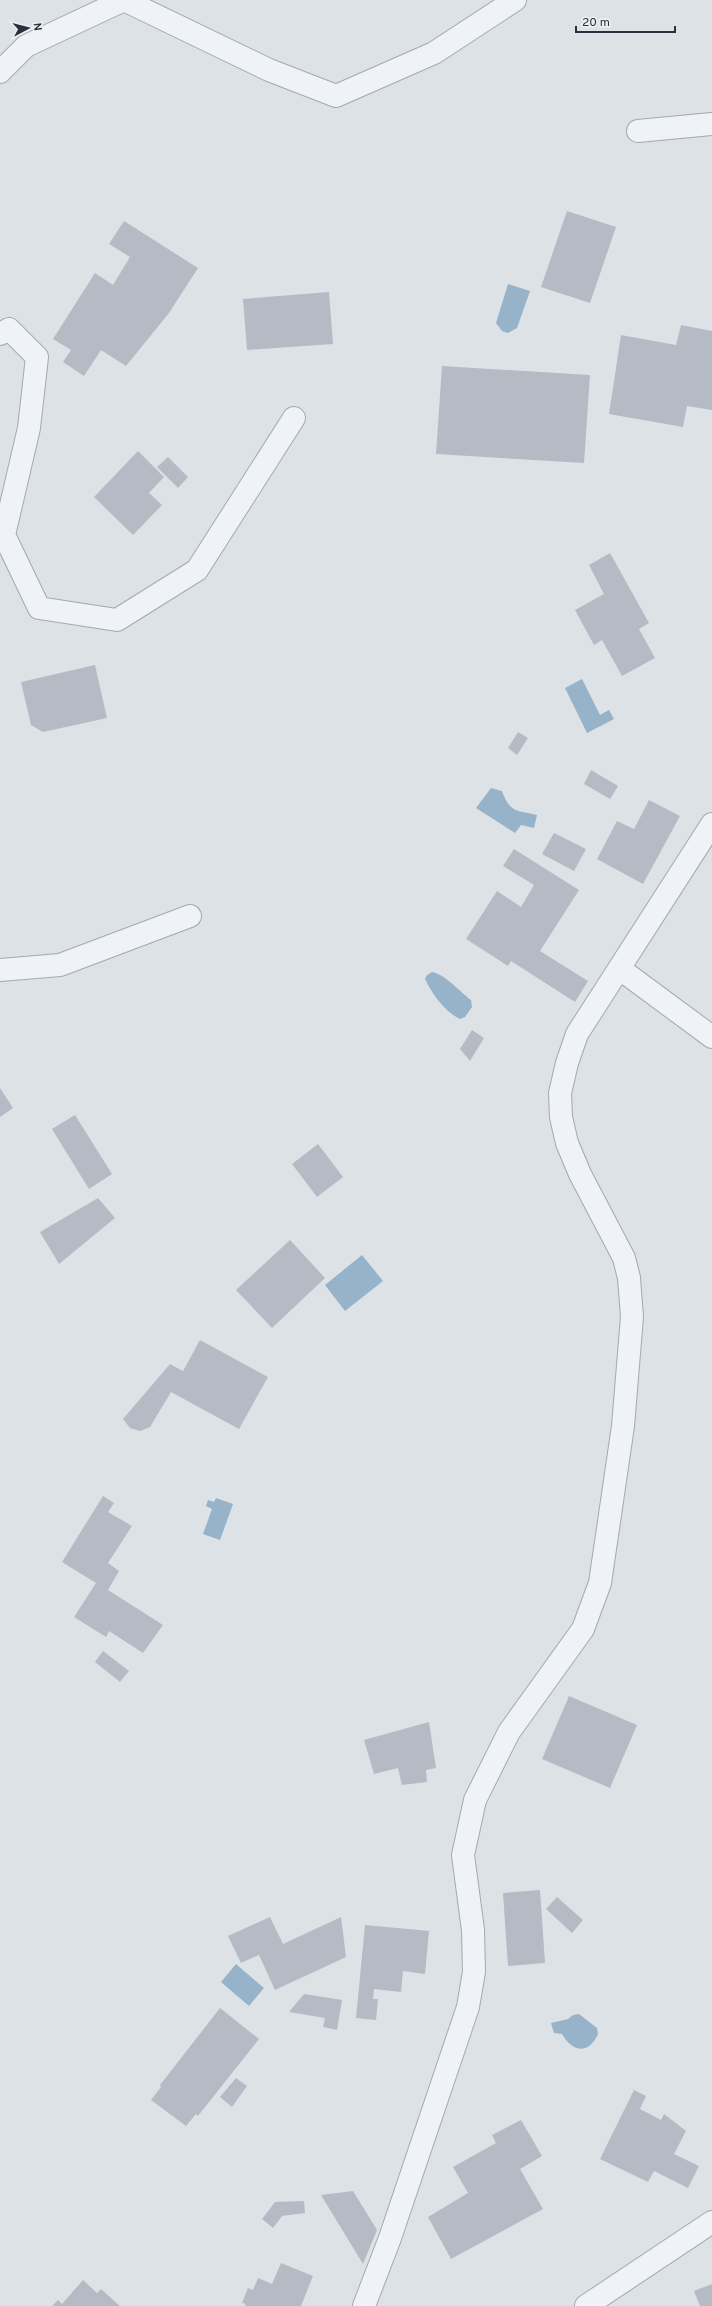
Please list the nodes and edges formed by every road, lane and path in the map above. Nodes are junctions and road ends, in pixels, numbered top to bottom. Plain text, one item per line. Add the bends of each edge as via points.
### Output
1 (515, 0) edge
2 (0, 72) edge
3 (712, 124) edge
4 (638, 131) dead end
5 (0, 334) edge
6 (294, 418) dead end
7 (712, 824) edge
8 (190, 916) dead end
9 (620, 969) junction
10 (0, 970) edge
11 (712, 1037) edge
12 (712, 2222) edge
13 (364, 2306) edge
14 (586, 2306) edge

1 - 2 street via 434,53 336,96 269,70 124,0 26,46
3 - 4 street
5 - 6 street via 9,329 37,357 29,428 4,535 39,608 117,620 197,570
7 - 9 street
8 - 10 street via 60,965
9 - 11 street
9 - 13 street via 577,1034 560,1093 561,1117 567,1142 580,1174 624,1258 630,1286 632,1317 627,1388 600,1583 583,1629 509,1732 475,1800 464,1856 473,1930 474,1972 468,2007 390,2238
12 - 14 street

